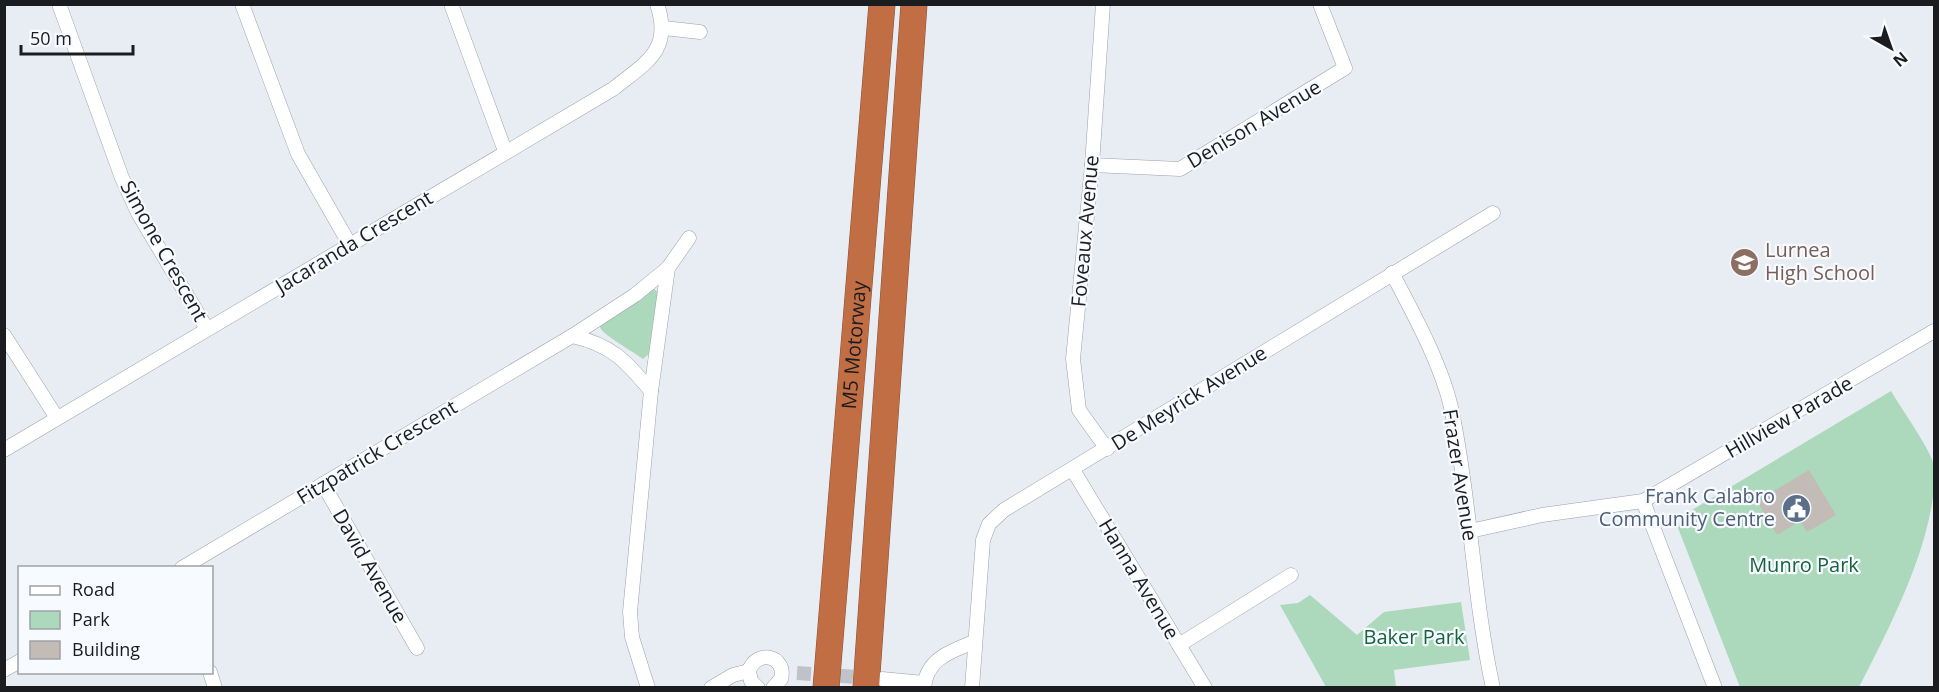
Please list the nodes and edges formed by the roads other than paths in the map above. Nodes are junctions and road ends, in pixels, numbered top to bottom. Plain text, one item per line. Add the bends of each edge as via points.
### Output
1 (59, 4) edge
2 (242, 4) edge
3 (450, 4) edge
4 (657, 4) edge
5 (882, 4) edge
6 (914, 4) edge
7 (1103, 4) edge
8 (1320, 4) edge
9 (664, 28) junction
10 (700, 32) dead end
11 (505, 152) junction
12 (1092, 165) junction
13 (1493, 213) dead end
14 (689, 238) dead end
15 (351, 245) junction
16 (668, 268) junction
17 (1392, 273) junction
18 (207, 329) junction
19 (1935, 331) edge
20 (4, 335) edge
21 (572, 336) junction
22 (651, 391) junction
23 (57, 418) junction
24 (1107, 448) junction
25 (4, 450) edge
26 (1073, 470) junction
27 (323, 484) junction
28 (1643, 501) junction
29 (1470, 531) junction
30 (184, 566) edge
31 (1292, 575) dead end
32 (974, 642) junction
33 (1179, 645) junction
34 (417, 648) dead end
35 (18, 662) edge
36 (4, 670) edge
37 (749, 671) junction
38 (782, 673) junction
39 (797, 673) tunnel mouth
40 (874, 683) edge
41 (924, 685) edge
42 (648, 687) edge
43 (711, 687) edge
44 (758, 687) edge
45 (773, 687) edge
46 (826, 687) edge
47 (972, 687) edge
48 (1205, 687) edge
49 (1493, 687) edge
50 (1715, 687) edge

1 - 18 street, Simone Crescent via 122,178 138,213
2 - 15 street via 298,154
3 - 11 street
4 - 9 street
5 - 46 highway, M5 Motorway
6 - 40 highway, M5 Motorway
7 - 12 street, Foveaux Avenue
8 - 12 street, Denison Avenue via 1345,68 1180,169
9 - 10 street
9 - 11 street, Jacaranda Crescent via 651,57 613,89
11 - 15 street, Jacaranda Crescent
12 - 24 street, Foveaux Avenue via 1073,358 1079,410
13 - 17 street, De Meyrick Avenue
14 - 16 street, Fitzpatrick Crescent
15 - 18 street, Jacaranda Crescent
16 - 21 street, Fitzpatrick Crescent
16 - 22 street, Fitzpatrick Crescent
17 - 24 street, De Meyrick Avenue
17 - 29 street, Frazer Avenue via 1422,330 1451,409
18 - 23 street, Jacaranda Crescent
19 - 28 street, Hillview Parade
20 - 23 street
21 - 22 street via 620,355
21 - 27 street, Fitzpatrick Crescent
22 - 42 street, Fitzpatrick Crescent via 630,612 632,637
23 - 25 street, Jacaranda Crescent
24 - 26 street, De Meyrick Avenue
26 - 32 street, De Meyrick Avenue via 1004,510 989,524 983,540
26 - 33 street, Hanna Avenue
27 - 30 street, Fitzpatrick Crescent
27 - 34 street, David Avenue
28 - 29 street via 1542,515
28 - 50 street
29 - 49 street, Frazer Avenue via 1483,642
31 - 33 street
32 - 41 street via 937,660
32 - 47 street, De Meyrick Avenue
33 - 48 street, Hanna Avenue
35 - 36 street
37 - 38 street via 754,661 770,656 779,663
37 - 43 street
37 - 44 street via 751,681
38 - 39 street
38 - 45 street
40 - 41 street

